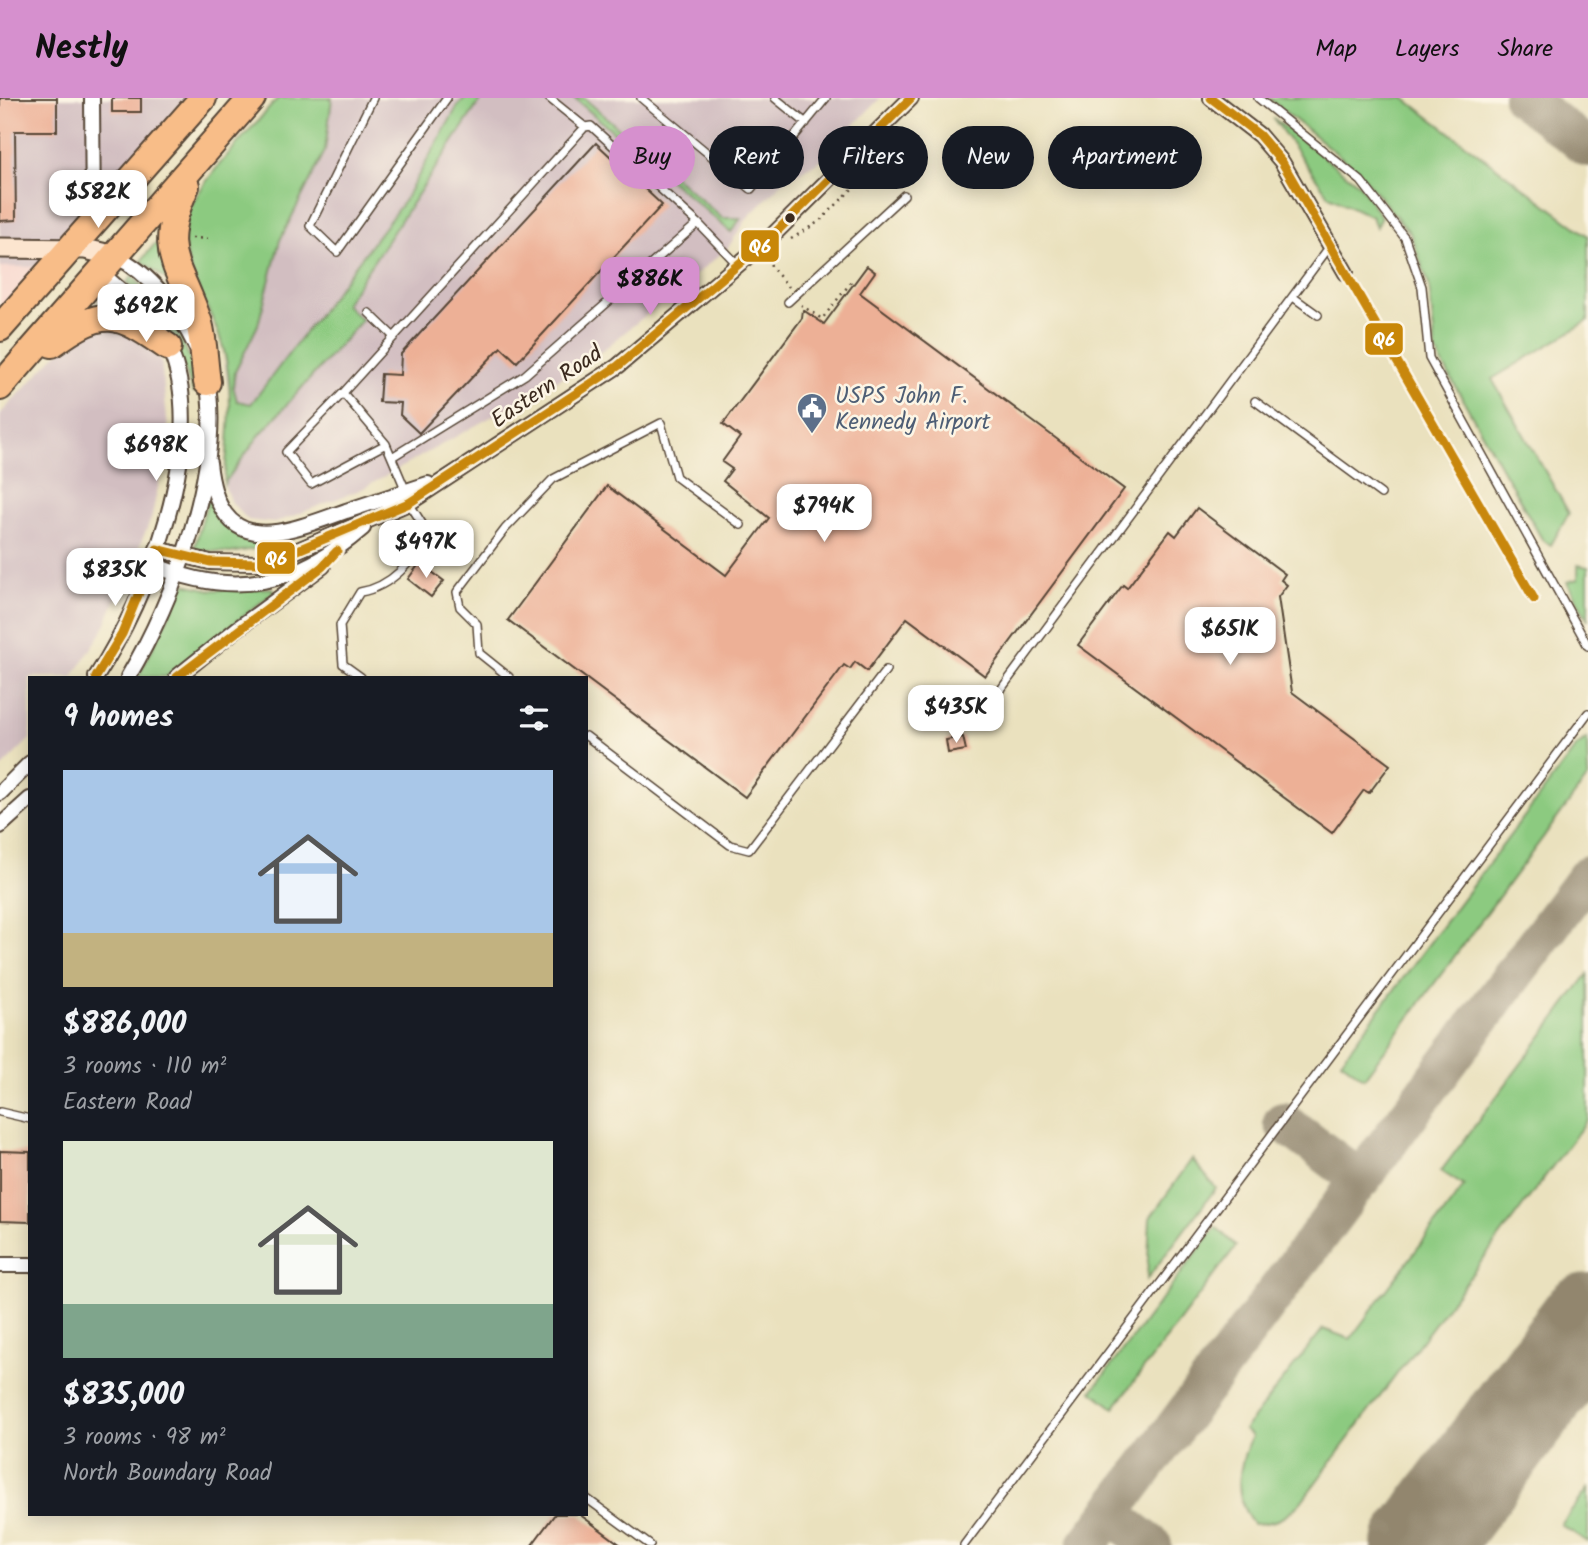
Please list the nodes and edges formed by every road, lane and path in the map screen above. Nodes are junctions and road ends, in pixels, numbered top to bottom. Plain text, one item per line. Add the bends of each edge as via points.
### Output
1 (92, 98) edge
2 (203, 98) edge
3 (253, 98) edge
4 (373, 98) edge
5 (447, 98) edge
6 (549, 98) edge
7 (641, 98) edge
8 (775, 98) edge
9 (826, 98) edge
10 (911, 98) edge
11 (1211, 98) edge
12 (1258, 98) edge
13 (806, 123) junction
14 (585, 127) junction
15 (198, 160) junction
16 (852, 189) edge
17 (904, 195) dead end
18 (93, 222) junction
19 (698, 223) junction
20 (189, 237) dead end
21 (212, 239) dead end
22 (786, 242) dead end
23 (1331, 245) junction
24 (0, 248) edge
25 (71, 248) junction
26 (778, 250) dead end
27 (108, 264) junction
28 (738, 265) junction
29 (1346, 272) joint
30 (852, 281) dead end
31 (792, 291) dead end
32 (1293, 297) junction
33 (789, 302) dead end
34 (801, 304) dead end
35 (369, 313) dead end
36 (1318, 315) dead end
37 (1, 325) edge
38 (394, 337) junction
39 (168, 347) junction
40 (8, 378) edge
41 (207, 382) junction
42 (343, 393) junction
43 (1255, 401) dead end
44 (386, 444) junction
45 (208, 449) junction
46 (392, 457) junction
47 (1381, 494) dead end
48 (408, 497) junction
49 (375, 518) junction
50 (741, 525) dead end
51 (335, 552) junction
52 (155, 556) junction
53 (183, 557) junction
54 (177, 574) junction
55 (1534, 599) dead end
56 (1588, 646) edge
57 (886, 670) dead end
58 (97, 676) edge
59 (129, 676) edge
60 (178, 676) edge
61 (359, 676) edge
62 (503, 676) edge
63 (1002, 688) dead end
64 (1588, 713) edge
65 (588, 738) edge
66 (28, 765) edge
67 (0, 793) edge
68 (28, 801) edge
69 (0, 826) edge
70 (0, 1112) edge
71 (28, 1119) edge
72 (0, 1265) edge
73 (28, 1265) edge
74 (588, 1499) edge
75 (650, 1545) edge
76 (964, 1545) edge

1 - 18 street
2 - 18 highway
3 - 15 highway
4 - 5 lane via 310,226 337,252
6 - 14 lane
7 - 13 lane via 751,189
8 - 13 lane
9 - 13 lane
10 - 28 street, Eastern Road
11 - 23 street via 1259,135 1282,162
12 - 56 lane via 1361,181 1405,238 1422,287 1429,358
14 - 19 lane via 591,126
14 - 38 lane
15 - 27 highway
15 - 41 highway via 174,214 170,248 199,325
16 - 22 path via 820,221
17 - 33 lane
18 - 25 highway
19 - 28 lane
19 - 46 lane via 525,375
20 - 21 path
23 - 29 street
23 - 32 lane
24 - 25 main road
25 - 27 main road
25 - 37 highway
26 - 31 path via 769,264
27 - 39 street
27 - 40 highway
27 - 41 street via 140,273 169,303 190,334
28 - 48 street, Eastern Road via 618,366 456,475
29 - 55 lane
30 - 34 path via 822,319
32 - 36 lane
32 - 63 lane
35 - 38 lane
38 - 42 lane
39 - 40 highway via 132,324 100,317 80,324
39 - 52 street via 180,383 183,422 173,490
41 - 45 street
42 - 44 lane
42 - 44 lane via 286,452 311,484
43 - 47 lane
44 - 46 lane
45 - 48 street via 210,473 225,512 236,524 257,533 289,532
45 - 53 street
46 - 48 lane
48 - 49 street, Eastern Road
48 - 61 lane via 428,533 417,556 377,589 360,592 340,625 342,664
49 - 51 street, Eastern Road
49 - 53 street, Eastern Road via 258,563 223,564
50 - 62 lane via 676,477 661,424 553,479 505,529 457,592 460,607 477,624 479,653
51 - 54 street, Eastern Road via 266,583 215,583
51 - 60 street via 322,567
52 - 53 street, Eastern Road
52 - 54 street, Eastern Road
52 - 58 street via 122,634
53 - 54 street
54 - 59 street
57 - 65 lane via 749,850 730,845
64 - 76 lane
66 - 67 street
68 - 69 street
70 - 71 lane
72 - 73 street
74 - 75 lane

